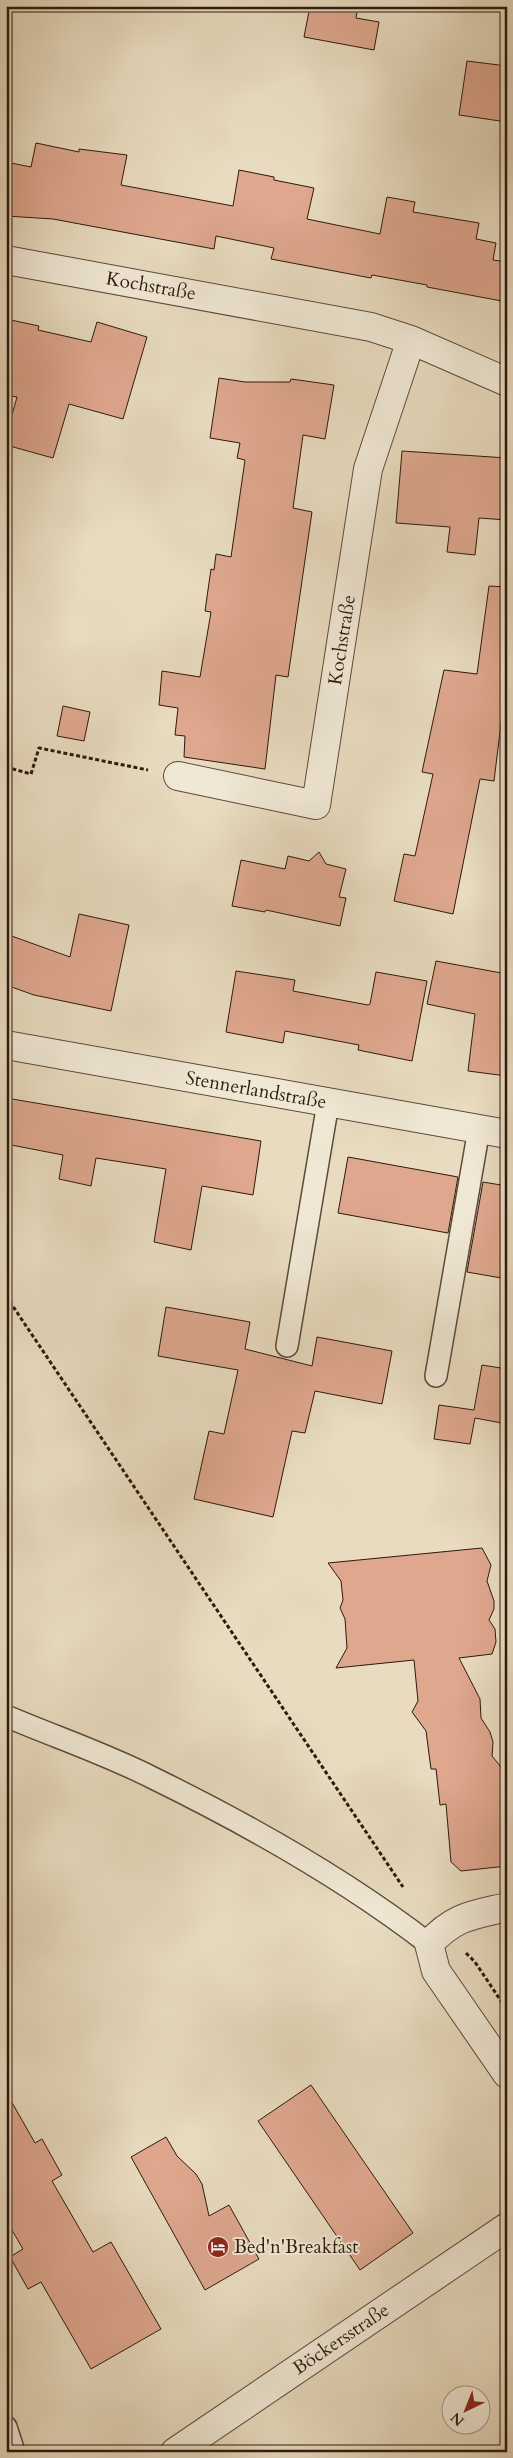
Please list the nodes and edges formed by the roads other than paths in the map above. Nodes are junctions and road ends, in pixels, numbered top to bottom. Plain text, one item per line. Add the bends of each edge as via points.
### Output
1 (6, 260) edge
2 (411, 340) junction
3 (507, 382) edge
4 (178, 776) road end
5 (6, 1045) edge
6 (328, 1103) junction
7 (479, 1129) junction
8 (507, 1134) edge
9 (288, 1346) dead end
10 (436, 1376) dead end
11 (6, 1716) edge
12 (507, 1907) edge
13 (429, 1944) junction
14 (507, 2074) edge
15 (507, 2227) edge
16 (6, 2427) edge
17 (14, 2452) edge
18 (175, 2452) edge

1 - 2 street, Kochstraße via 371,327
2 - 3 street, Kochstraße
2 - 4 street, Kochstraße via 368,470 316,805
5 - 6 street, Stennerlandstraße
6 - 7 street, Stennerlandstraße
6 - 9 lane
7 - 8 street, Stennerlandstraße
7 - 10 lane
11 - 13 lane via 152,1777 256,1832 387,1912
12 - 13 street via 463,1917 442,1929
13 - 14 street via 436,1971
15 - 18 street, Böckersstraße
16 - 17 lane

